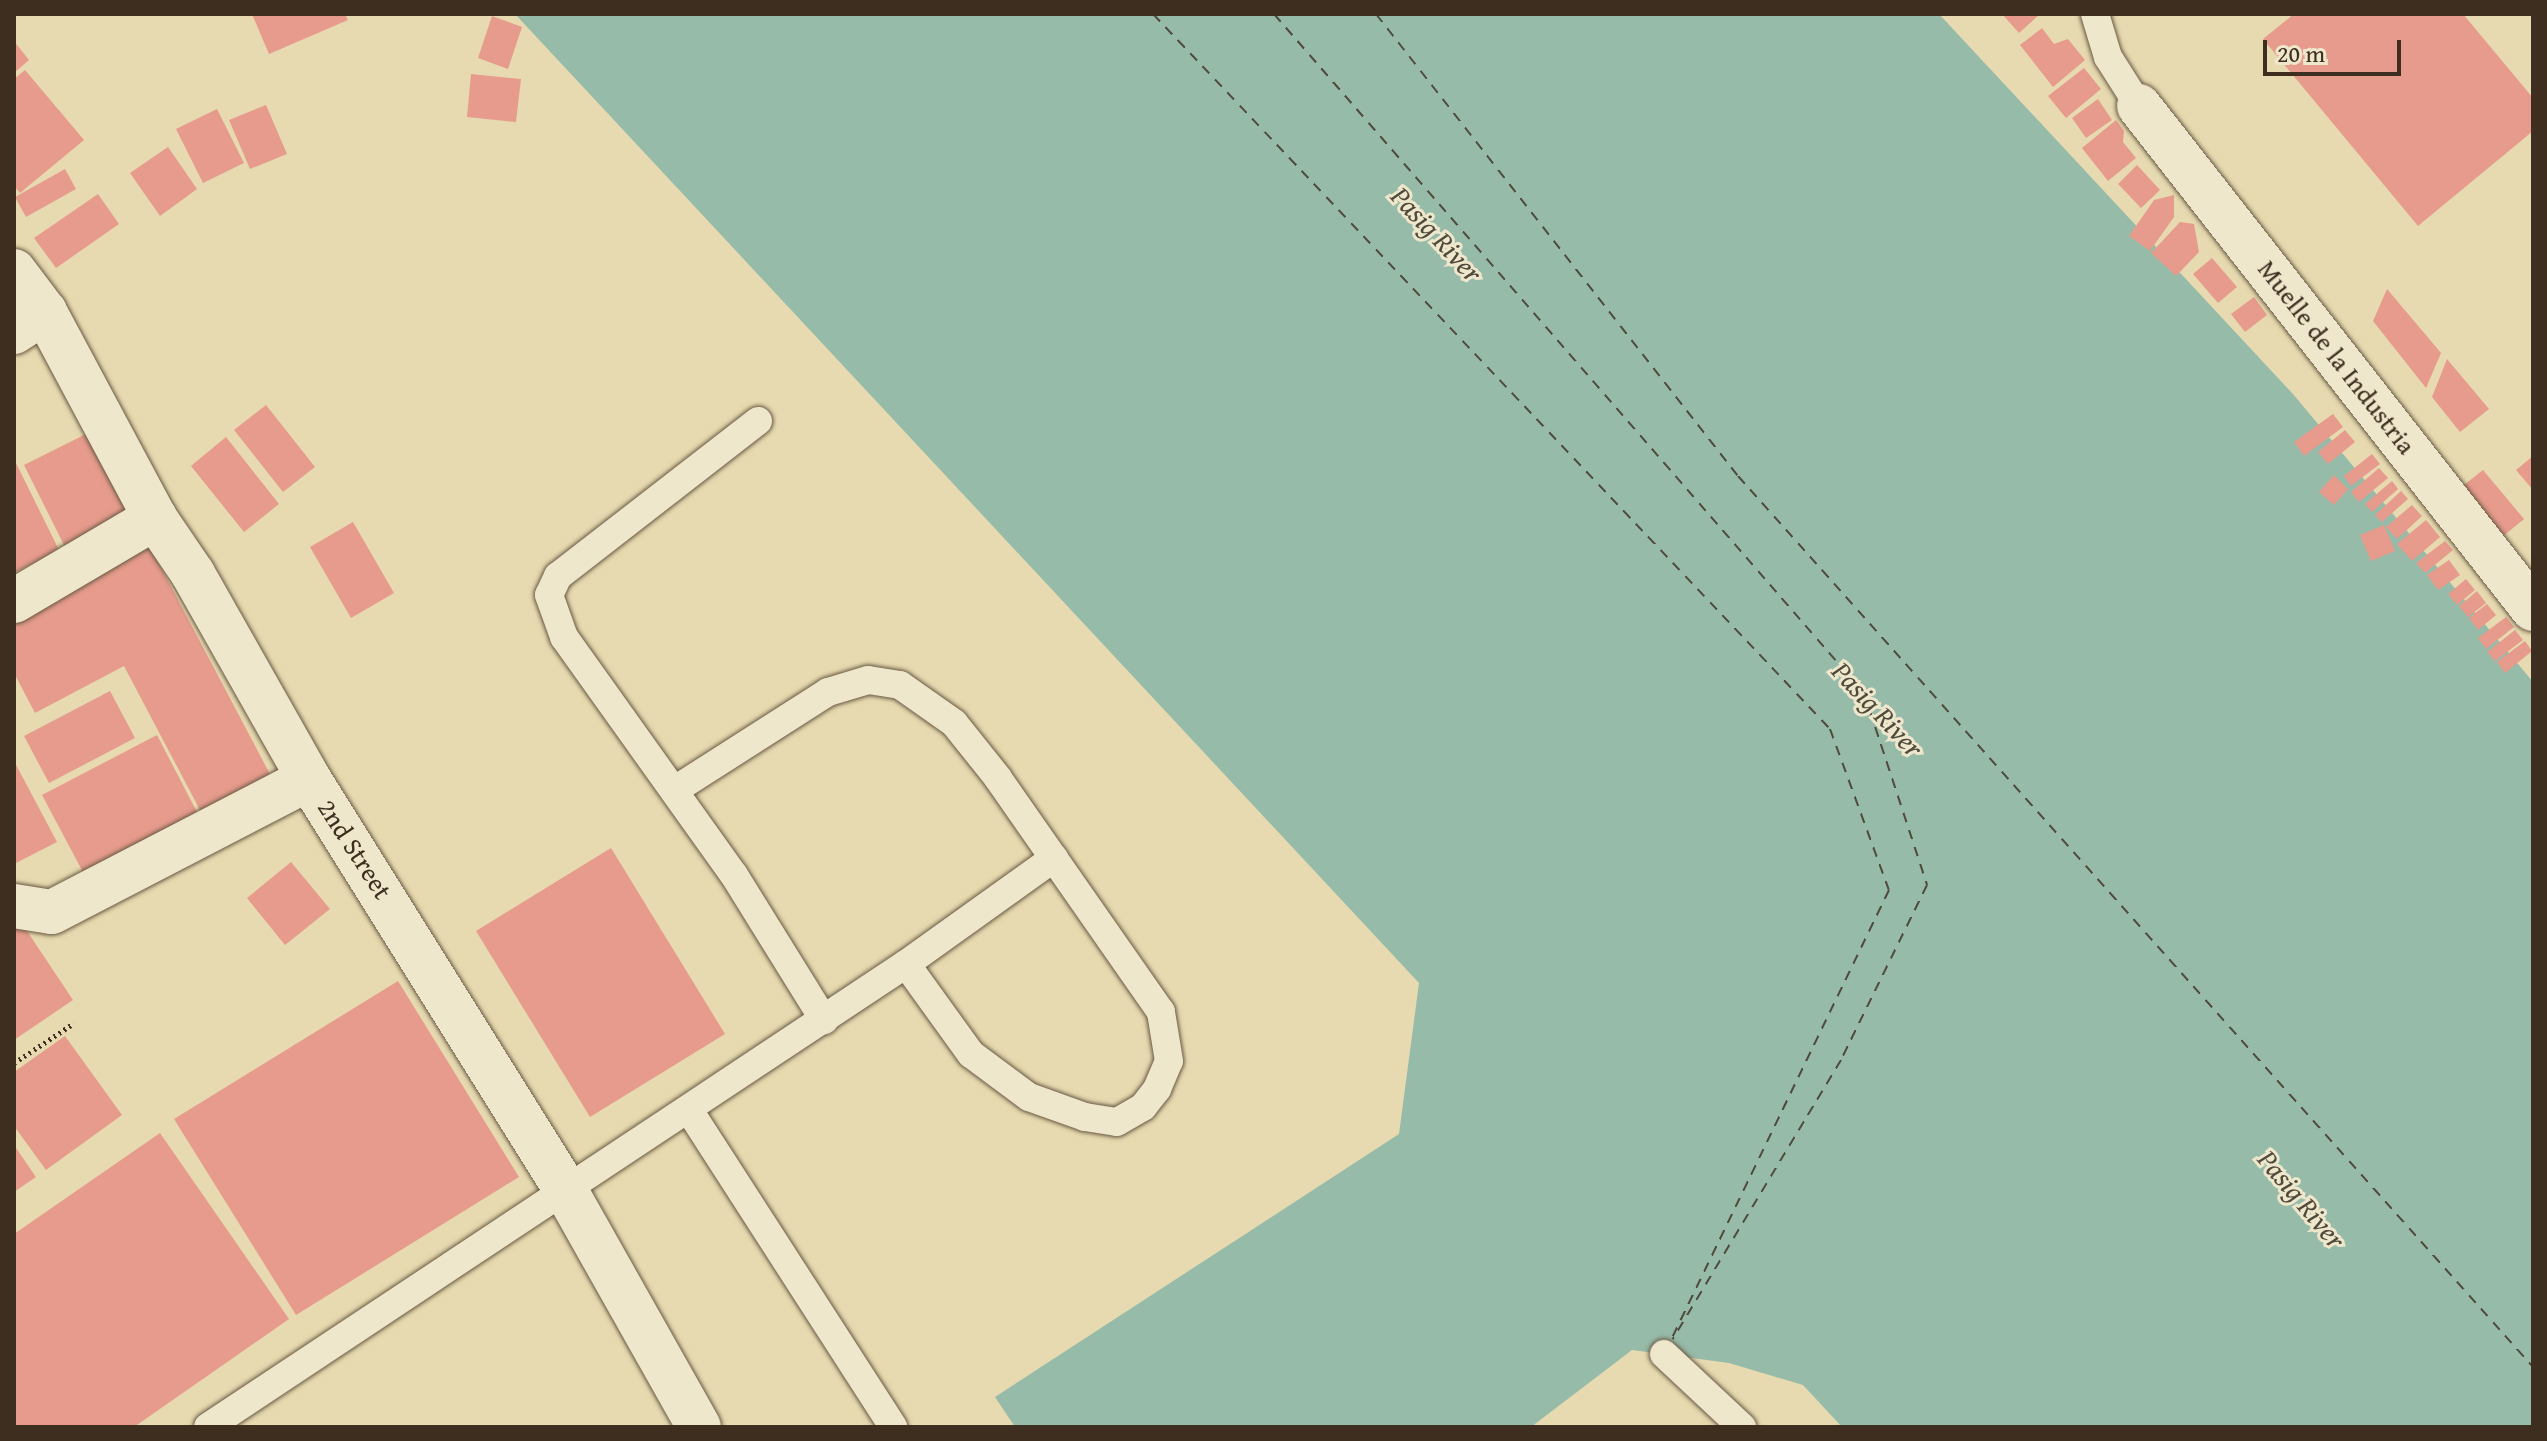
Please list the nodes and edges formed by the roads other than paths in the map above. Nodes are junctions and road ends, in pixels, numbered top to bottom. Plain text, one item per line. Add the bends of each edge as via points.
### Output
1 (2095, 14) edge
2 (2139, 106) joint
3 (14, 271) edge
4 (30, 322) edge
5 (758, 421) dead end
6 (155, 518) junction
7 (14, 601) edge
8 (2533, 609) edge
9 (309, 779) junction
10 (675, 790) junction
11 (1054, 858) junction
12 (14, 906) edge
13 (906, 964) junction
14 (824, 1020) junction
15 (689, 1110) junction
16 (566, 1191) junction
17 (1664, 1354) dead end
18 (208, 1427) edge
19 (699, 1427) edge
20 (893, 1427) edge
21 (1742, 1427) edge

1 - 2 lane via 2108,57
2 - 8 street, Muelle de la Industria
3 - 4 street, 2nd Street
4 - 6 street, 2nd Street
5 - 10 lane via 558,576 549,595 564,637
6 - 7 street
6 - 9 street, 2nd Street via 193,574
9 - 12 street via 52,912
9 - 16 street, 2nd Street
10 - 11 lane via 828,692 868,680 900,685 954,723
10 - 14 lane
11 - 13 lane
11 - 13 lane via 1161,1012 1169,1061 1143,1107 1117,1122 1029,1097 971,1054
13 - 14 lane
14 - 15 lane
15 - 16 lane
15 - 20 lane
16 - 18 lane
16 - 19 street, 2nd Street
17 - 21 lane

